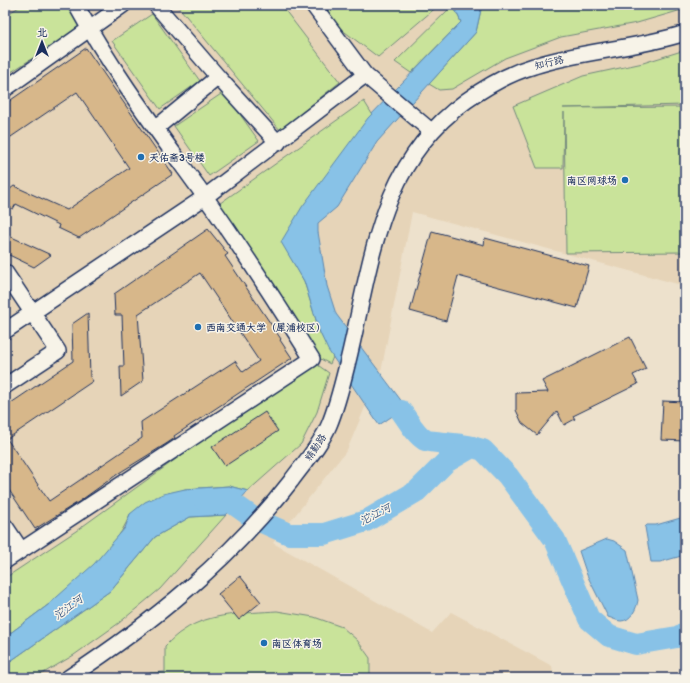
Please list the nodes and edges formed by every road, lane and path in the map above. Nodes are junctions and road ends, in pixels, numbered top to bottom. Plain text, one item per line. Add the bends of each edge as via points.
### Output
1 (76, 5) edge
2 (123, 5) edge
3 (156, 5) edge
4 (313, 5) edge
5 (89, 29) junction
6 (685, 33) edge
7 (365, 75) junction
8 (218, 77) junction
9 (5, 89) edge
10 (156, 128) junction
11 (431, 131) junction
12 (278, 143) junction
13 (205, 197) junction
14 (5, 272) edge
15 (32, 312) junction
16 (5, 330) edge
17 (5, 386) edge
18 (5, 526) edge
19 (21, 550) junction
20 (5, 561) edge
21 (68, 678) edge

1 - 5 street
2 - 5 street
3 - 8 street
4 - 7 street
5 - 9 street
5 - 10 street
6 - 11 street, 知行路 via 550,62 516,72 468,99
7 - 11 street
7 - 12 street
8 - 10 street
8 - 12 street
10 - 13 street
11 - 21 street, 精勤路 via 400,177 384,212 342,384 329,425 320,443 275,501 232,549 182,595
12 - 13 street
13 - 15 street
13 - 19 street via 265,283 312,359
14 - 15 street
15 - 16 street
15 - 17 street via 58,352
18 - 19 street
19 - 20 street

